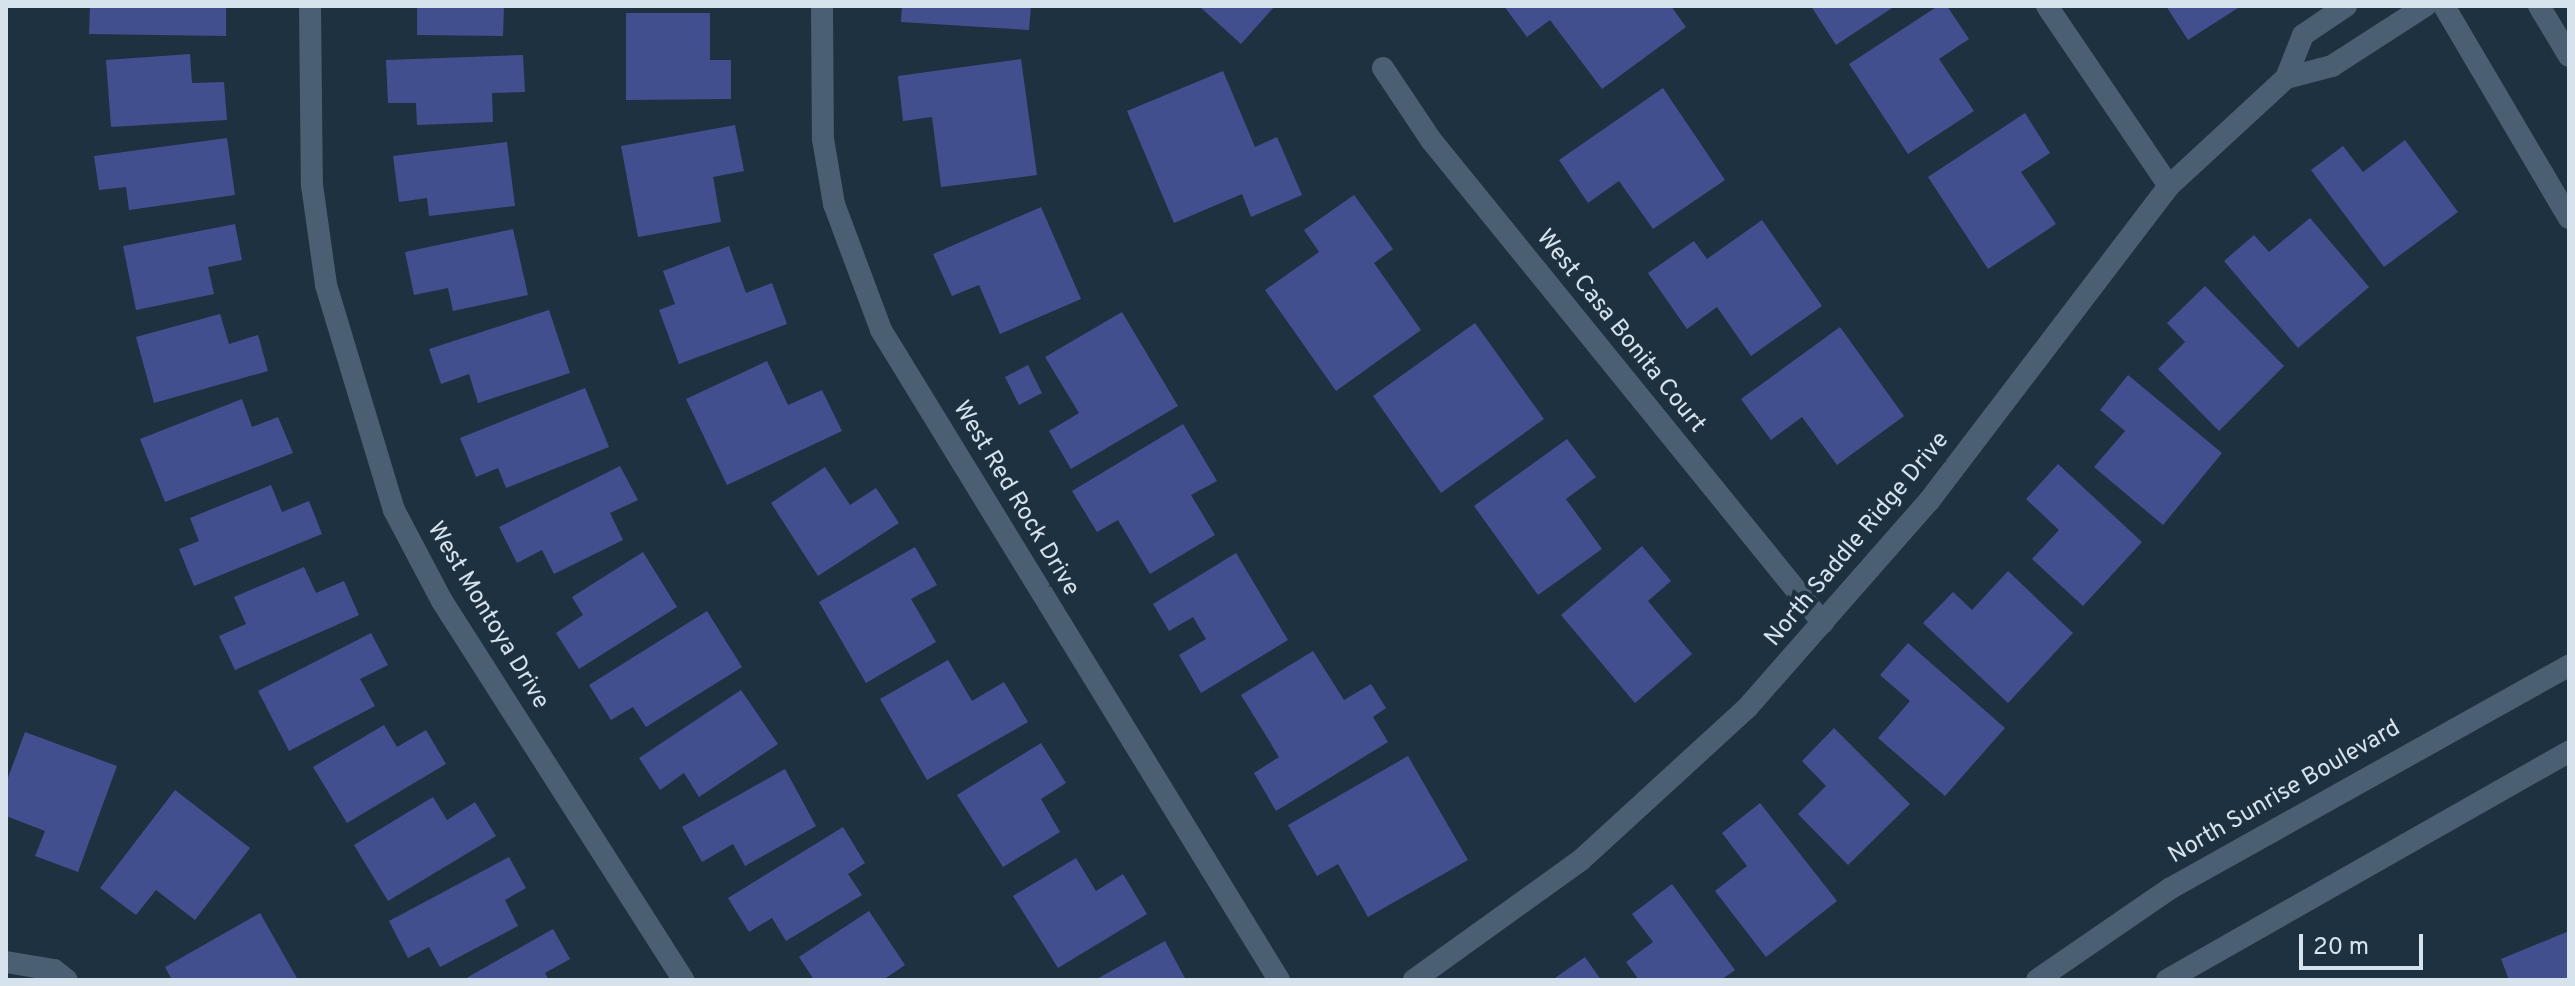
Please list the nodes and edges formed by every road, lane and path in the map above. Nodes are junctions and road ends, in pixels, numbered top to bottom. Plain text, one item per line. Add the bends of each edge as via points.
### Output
1 (310, 6) edge
2 (822, 6) edge
3 (2047, 6) edge
4 (2346, 6) edge
5 (2425, 6) edge
6 (2444, 6) edge
7 (2539, 6) edge
8 (2569, 56) edge
9 (1383, 68) dead end
10 (2286, 78) junction
11 (2169, 186) junction
12 (2569, 218) edge
13 (1823, 623) junction
14 (2569, 666) edge
15 (2569, 752) edge
16 (6, 962) edge
17 (67, 980) edge
18 (683, 980) edge
19 (1279, 980) edge
20 (1414, 980) edge
21 (2037, 980) edge
22 (2167, 980) edge

1 - 18 street, West Montoya Drive via 312,185 326,285 394,510 442,601
2 - 19 street, West Red Rock Drive via 823,139 834,204 881,330
3 - 11 street
4 - 10 street, North Saddle Ridge Drive via 2303,35
5 - 10 street, North Saddle Ridge Drive via 2332,66
6 - 12 street
7 - 8 street
9 - 13 street, West Casa Bonita Court via 1431,140
10 - 11 street, North Saddle Ridge Drive
11 - 13 street, North Saddle Ridge Drive via 1929,501
13 - 20 street, North Saddle Ridge Drive via 1747,708 1581,860
14 - 21 street, North Sunrise Boulevard via 2171,888
15 - 22 street via 2213,948
16 - 17 street via 54,970

